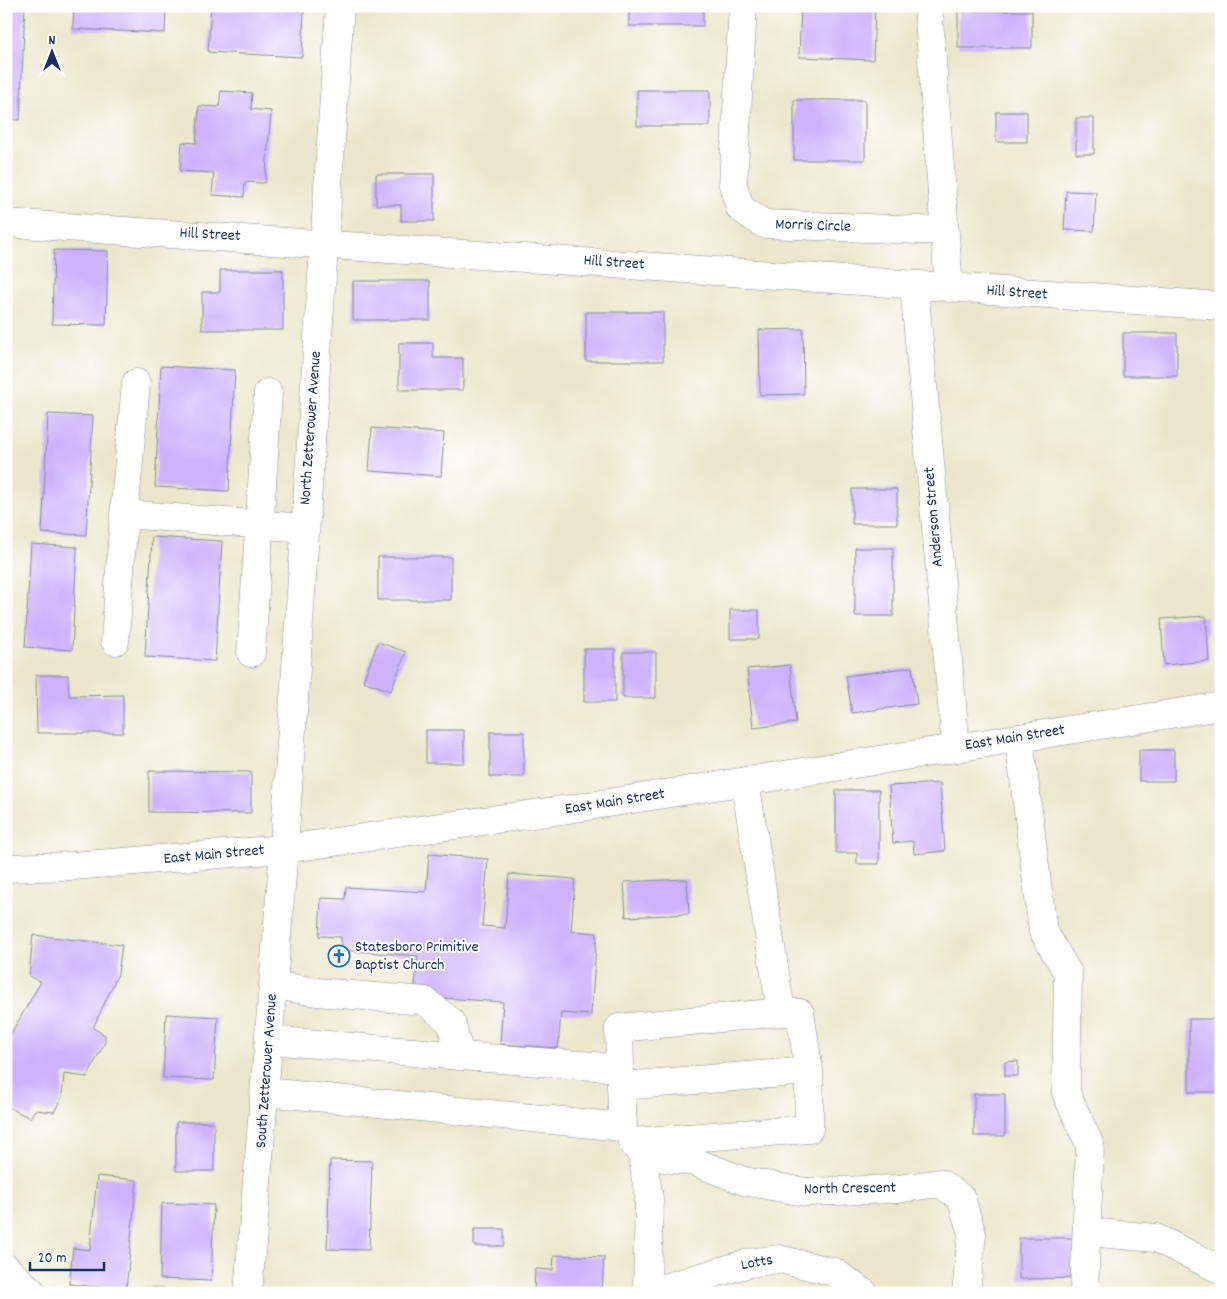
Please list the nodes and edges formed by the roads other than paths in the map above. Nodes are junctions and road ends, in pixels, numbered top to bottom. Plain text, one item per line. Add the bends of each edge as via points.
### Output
1 (340, 6) edge
2 (744, 6) edge
3 (928, 6) edge
4 (6, 222) edge
5 (944, 231) junction
6 (323, 241) junction
7 (914, 286) junction
8 (950, 288) junction
9 (1221, 306) edge
10 (136, 383) dead end
11 (268, 393) dead end
12 (124, 514) junction
13 (260, 524) junction
14 (305, 528) junction
15 (115, 641) dead end
16 (251, 653) dead end
17 (1221, 706) edge
18 (1019, 738) junction
19 (956, 748) junction
20 (745, 782) junction
21 (284, 849) junction
22 (6, 868) edge
23 (273, 985) junction
24 (781, 1012) junction
25 (269, 1040) junction
26 (460, 1056) junction
27 (809, 1071) junction
28 (621, 1077) junction
29 (265, 1092) junction
30 (632, 1141) junction
31 (1087, 1232) junction
32 (6, 1268) edge
33 (1221, 1270) edge
34 (33, 1293) edge
35 (248, 1293) edge
36 (647, 1293) edge
37 (864, 1293) edge
38 (966, 1293) edge
39 (1084, 1293) edge

1 - 6 street, North Zetterower Avenue
2 - 5 street, Morris Circle via 733,185 740,208 764,224
3 - 5 street
4 - 6 street, Hill Street
5 - 8 street
6 - 7 street, Hill Street
6 - 14 street, North Zetterower Avenue
7 - 8 street, Hill Street
7 - 19 street, Anderson Street
8 - 9 street, Hill Street
10 - 12 street
11 - 13 street
12 - 13 street
12 - 15 street
13 - 14 street
13 - 16 street
14 - 21 street, North Zetterower Avenue
17 - 18 street, East Main Street
18 - 19 street, East Main Street
18 - 31 street via 1043,931 1068,973 1066,1093 1090,1145
19 - 20 street, East Main Street
20 - 21 street, East Main Street
20 - 24 street
21 - 22 street, East Main Street via 73,866
21 - 23 street, South Zetterower Avenue
23 - 25 street, South Zetterower Avenue
23 - 26 street via 317,992 425,1000 451,1022
24 - 27 street via 800,1013
24 - 28 street via 619,1028
25 - 26 street
25 - 29 street, South Zetterower Avenue
26 - 28 street
27 - 28 street
27 - 30 street via 809,1129
28 - 30 street
29 - 30 street
29 - 35 street, South Zetterower Avenue
30 - 36 street via 650,1198
30 - 38 street, North Crescent via 744,1181 805,1192 897,1189 940,1183 961,1198 972,1234
31 - 33 street via 1156,1238
31 - 39 street
32 - 34 street
36 - 37 street, Lotts via 750,1263 779,1258 834,1272

